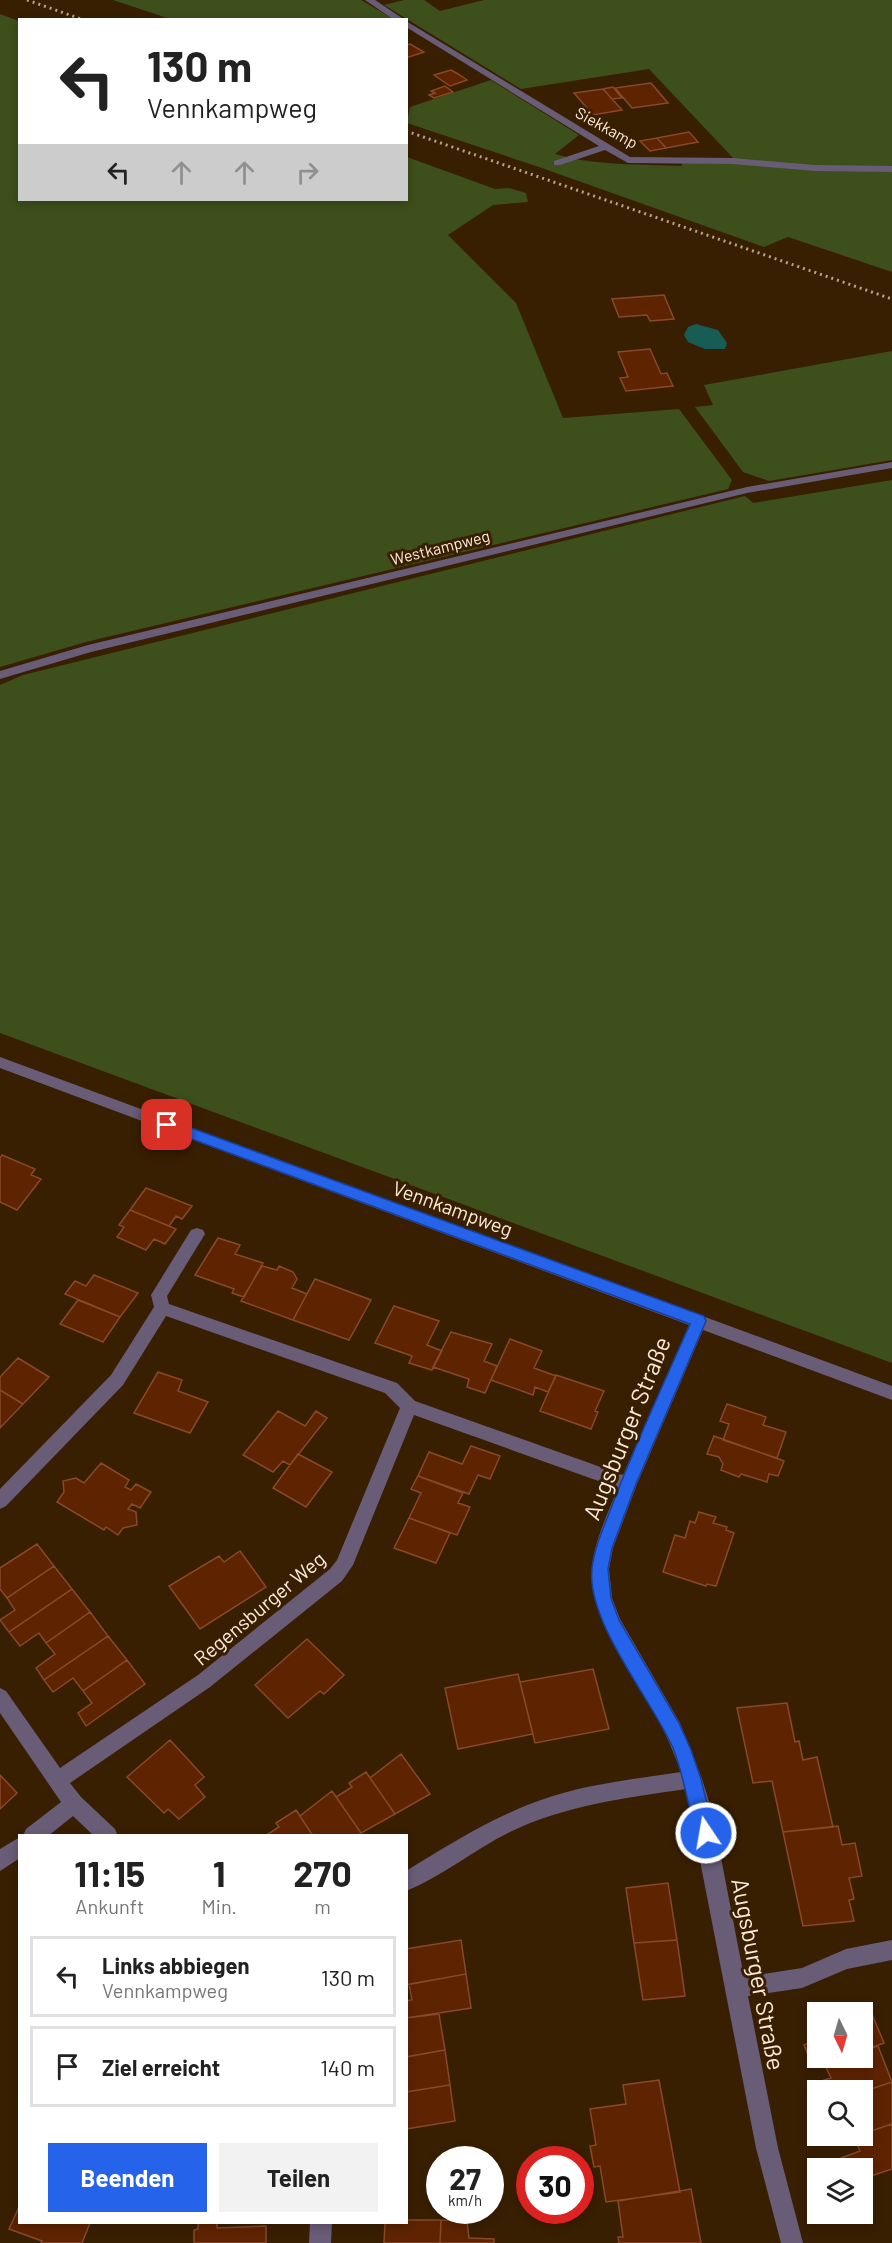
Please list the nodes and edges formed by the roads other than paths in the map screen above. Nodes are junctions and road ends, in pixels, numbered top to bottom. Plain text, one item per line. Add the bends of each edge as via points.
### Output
1 (394, 0) edge
2 (373, 2) edge
3 (398, 18) edge
4 (408, 24) edge
5 (605, 147) junction
6 (556, 163) dead end
7 (892, 168) edge
8 (892, 465) edge
9 (0, 675) edge
10 (0, 1062) edge
11 (197, 1234) dead end
12 (162, 1308) junction
13 (699, 1321) junction
14 (892, 1392) edge
15 (409, 1406) junction
16 (628, 1484) junction
17 (0, 1501) edge
18 (0, 1697) edge
19 (693, 1779) junction
20 (58, 1780) junction
21 (74, 1804) junction
22 (36, 1834) edge
23 (106, 1834) edge
24 (18, 1848) edge
25 (0, 1861) edge
26 (408, 1881) edge
27 (892, 1950) edge
28 (735, 1988) junction
29 (321, 2224) edge
30 (320, 2243) edge
31 (792, 2243) edge

1 - 2 street
2 - 3 street
4 - 5 street, Siekkamp
5 - 6 street
5 - 7 street, Siekkamp via 628,160
8 - 9 street, Westkampweg via 747,490 88,649
10 - 13 street, Vennkampweg
11 - 12 street via 159,1295
12 - 15 street via 391,1388
12 - 17 street via 117,1380
13 - 14 street, Vennkampweg
13 - 16 street, Augsburger Straße
15 - 16 street
15 - 20 street, Regensburger Weg via 344,1565 336,1575 204,1681
16 - 19 street, Augsburger Straße via 604,1548 600,1569 603,1598 612,1623 673,1729
18 - 20 street
19 - 26 street via 609,1792 531,1813
19 - 28 street, Augsburger Straße
20 - 21 street
21 - 22 street
21 - 23 street
24 - 25 street
27 - 28 street via 853,1957 802,1978
28 - 31 street, Augsburger Straße via 767,2148
29 - 30 street

